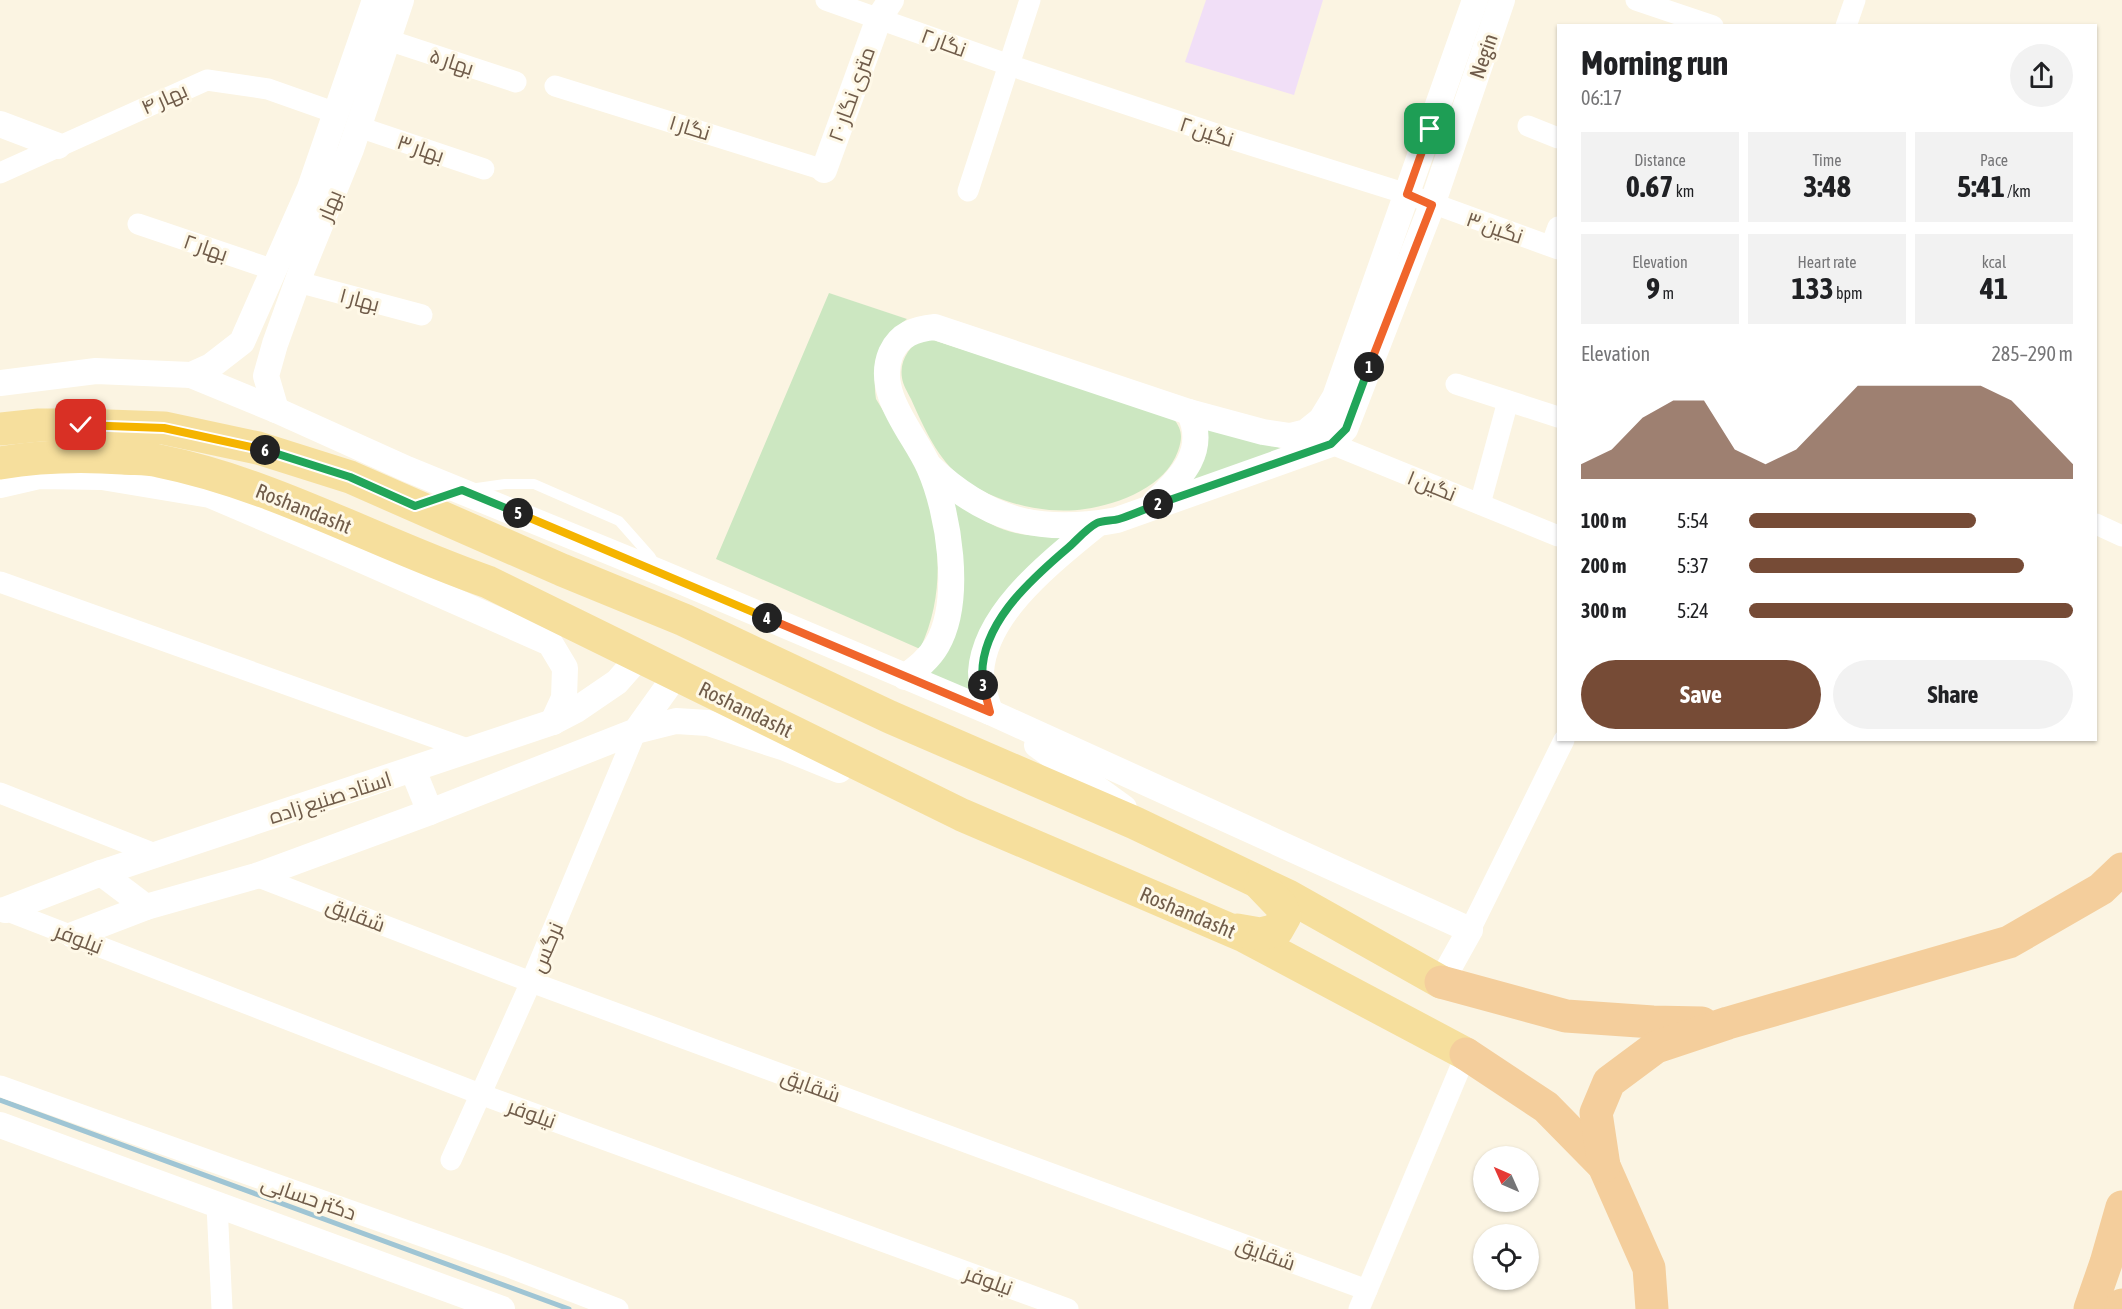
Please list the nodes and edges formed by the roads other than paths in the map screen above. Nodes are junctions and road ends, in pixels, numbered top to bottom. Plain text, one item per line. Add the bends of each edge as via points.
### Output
1 (375, 0) edge
2 (401, 0) edge
3 (826, 0) edge
4 (1030, 0) edge
5 (1475, 0) edge
6 (1502, 0) edge
7 (1636, 0) edge
8 (1855, 0) edge
9 (881, 6) edge
10 (1707, 24) edge
11 (1847, 24) edge
12 (388, 40) junction
13 (1009, 65) junction
14 (516, 82) dead end
15 (555, 86) dead end
16 (336, 113) junction
17 (0, 124) edge
18 (1528, 126) dead end
19 (359, 127) junction
20 (1557, 138) edge
21 (58, 146) junction
22 (484, 170) dead end
23 (824, 170) joint
24 (0, 173) edge
25 (968, 191) dead end
26 (1407, 194) junction
27 (1432, 205) junction
28 (138, 224) dead end
29 (1556, 241) edge
30 (274, 270) junction
31 (298, 282) junction
32 (422, 315) dead end
33 (191, 375) junction
34 (0, 382) edge
35 (1456, 384) dead end
36 (1508, 401) junction
37 (276, 410) junction
38 (1189, 412) junction
39 (1557, 417) edge
40 (0, 429) edge
41 (1306, 432) junction
42 (1331, 444) junction
43 (0, 463) edge
44 (929, 466) junction
45 (407, 469) junction
46 (0, 485) edge
47 (439, 498) junction
48 (1480, 504) junction
49 (1151, 507) junction
50 (1097, 524) junction
51 (2097, 524) edge
52 (1557, 536) edge
53 (2122, 536) edge
54 (0, 582) edge
55 (458, 587) junction
56 (684, 620) junction
57 (639, 657) junction
58 (676, 675) junction
59 (905, 677) junction
60 (990, 712) junction
61 (553, 722) junction
62 (636, 730) junction
63 (1564, 741) edge
64 (470, 750) junction
65 (413, 770) junction
66 (870, 770) junction
67 (0, 794) edge
68 (430, 812) junction
69 (1164, 837) junction
70 (154, 854) junction
71 (2122, 868) edge
72 (101, 873) junction
73 (256, 876) junction
74 (1258, 881) junction
75 (146, 907) junction
76 (2, 909) edge
77 (1226, 929) junction
78 (1470, 930) junction
79 (73, 935) junction
80 (531, 982) junction
81 (1441, 982) junction
82 (1728, 1023) junction
83 (1466, 1054) junction
84 (0, 1086) edge
85 (480, 1094) junction
86 (0, 1125) edge
87 (451, 1160) dead end
88 (1604, 1166) junction
89 (217, 1205) junction
90 (2122, 1207) edge
91 (1363, 1300) edge
92 (222, 1309) edge
93 (502, 1309) edge
94 (618, 1309) edge
95 (1068, 1309) edge
96 (1652, 1309) edge
97 (2090, 1309) edge

1 - 16 street, بهار
2 - 12 street, بهار
3 - 9 street, نگار ۲
4 - 13 street
5 - 26 street, Negin
6 - 27 street, Negin
7 - 10 street
8 - 11 street
9 - 13 street, نگار ۲
9 - 23 street, ۲۰ متری نگار
12 - 14 street, بهار ۵
12 - 19 street, بهار
13 - 25 street
13 - 26 street, نگین ۲
15 - 23 street, نگار ۱
16 - 21 street, بهار ۴ via 268,89 207,80
16 - 30 street, بهار via 310,188
17 - 21 street
18 - 20 street
19 - 22 street, بهار ۳
19 - 31 street, بهار
21 - 24 street, بهار ۴
26 - 27 street, نگین ۲
26 - 41 street, Negin via 1335,397 1321,420
27 - 29 street, نگین ۳
27 - 42 street, Negin via 1346,429
28 - 30 street, بهار ۲
30 - 33 street, بهار via 242,342 211,366
31 - 32 street, بهار ۱
31 - 37 street, بهار via 266,376
33 - 34 street via 96,371
33 - 37 street
35 - 36 street
36 - 39 street
36 - 48 street
37 - 45 street
38 - 41 street via 1263,432 1290,436
38 - 44 street via 935,327 920,328 896,343 887,374 902,420
38 - 49 street via 1196,427 1193,454 1177,481
40 - 47 main road, Roshandasht via 81,425 164,428 258,448 350,477
41 - 42 street, نگین ۱
42 - 48 street, نگین ۱
42 - 49 street
43 - 55 main road, Roshandasht via 80,456 157,460 237,481
44 - 50 street via 965,497 1010,518 1044,524
44 - 59 street via 942,506 950,553 948,612 938,644
45 - 47 street
45 - 47 street
46 - 55 street via 39,476 102,477 210,495
47 - 56 main road, Roshandasht via 551,565
47 - 59 street via 659,572
48 - 52 street, نگین ۱
49 - 50 street
50 - 60 street via 1037,577 999,620 984,654 981,673
51 - 53 street
54 - 64 street
55 - 57 main road, Roshandasht via 488,582
55 - 61 street via 550,644 565,668 564,698
56 - 57 main road
56 - 58 main road
56 - 69 main road, Roshandasht via 890,717
57 - 58 main road, Roshandasht
57 - 61 street, استاد صنیع زاده via 617,682
58 - 62 street
58 - 66 main road, Roshandasht
59 - 60 street
60 - 69 street
60 - 78 street
61 - 64 street, استاد صنیع زاده
62 - 66 street via 676,721 708,723 847,773
62 - 68 street
62 - 80 street, نرگس
63 - 78 street
64 - 65 street, استاد صنیع زاده
65 - 68 street
65 - 70 street, استاد صنیع زاده
66 - 77 main road, Roshandasht via 962,815
67 - 70 street
68 - 73 street
69 - 74 main road, Roshandasht
70 - 72 street, استاد صنیع زاده
71 - 82 highway via 2101,889 2009,942
72 - 75 street
72 - 76 street, استاد صنیع زاده
73 - 75 street
73 - 80 street, شقایق
74 - 77 main road via 1282,907 1285,916 1277,930 1260,934
74 - 81 main road, Roshandasht
75 - 79 street
76 - 79 street, نیلوفر
77 - 83 main road, Roshandasht
78 - 81 street
79 - 85 street, نیلوفر
80 - 85 street, نرگس
80 - 91 street, شقایق
81 - 82 highway via 1566,1016
82 - 88 highway via 1656,1047 1609,1082 1596,1113
83 - 88 highway via 1546,1107
83 - 91 street
84 - 94 street, دکتر حسابی
85 - 87 street, نرگس
85 - 95 street, نیلوفر
86 - 89 street, دکتر حسابی
88 - 96 highway via 1649,1268
89 - 92 street
89 - 93 street, دکتر حسابی
90 - 97 highway

